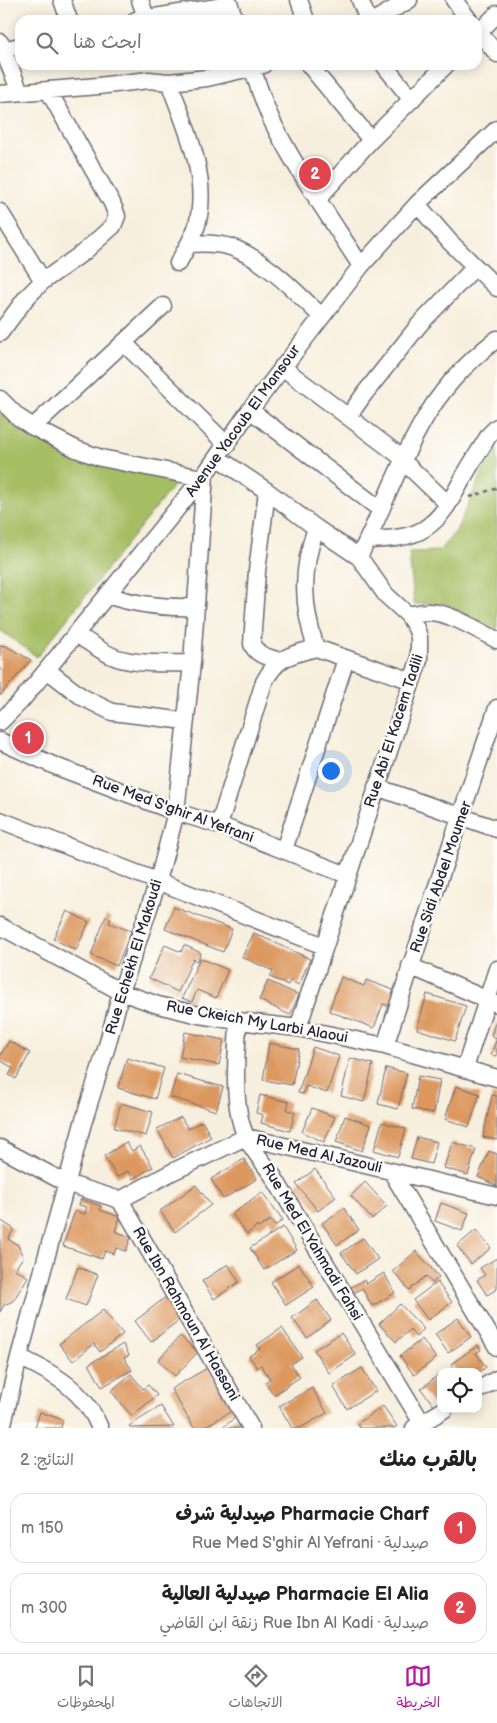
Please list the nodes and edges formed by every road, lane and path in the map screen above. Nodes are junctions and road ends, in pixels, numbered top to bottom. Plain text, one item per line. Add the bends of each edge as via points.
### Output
1 (62, 0) edge
2 (140, 0) edge
3 (299, 0) edge
4 (360, 0) edge
5 (409, 0) edge
6 (454, 0) edge
7 (231, 8) edge
8 (497, 14) edge
9 (67, 15) edge
10 (142, 15) edge
11 (173, 15) edge
12 (304, 15) edge
13 (366, 15) edge
14 (384, 15) edge
15 (465, 15) edge
16 (482, 24) edge
17 (482, 37) edge
18 (1, 46) edge
19 (15, 46) edge
20 (497, 54) edge
21 (240, 70) edge
22 (257, 70) edge
23 (313, 70) edge
24 (388, 70) edge
25 (441, 70) edge
26 (148, 73) edge
27 (169, 82) junction
28 (48, 90) junction
29 (20, 92) junction
30 (0, 94) edge
31 (412, 100) junction
32 (497, 129) edge
33 (372, 140) junction
34 (318, 200) junction
35 (417, 204) junction
36 (0, 212) edge
37 (189, 244) junction
38 (178, 263) dead end
39 (361, 266) junction
40 (475, 268) junction
41 (43, 281) junction
42 (497, 288) edge
43 (163, 306) dead end
44 (322, 316) junction
45 (0, 333) edge
46 (497, 339) edge
47 (124, 343) junction
48 (282, 368) junction
49 (0, 399) edge
50 (250, 410) junction
51 (348, 417) junction
52 (33, 427) junction
53 (497, 427) edge
54 (222, 452) junction
55 (403, 460) junction
56 (204, 476) junction
57 (497, 488) edge
58 (267, 491) junction
59 (448, 504) junction
60 (381, 510) junction
61 (316, 528) junction
62 (368, 540) junction
63 (359, 557) junction
64 (107, 595) junction
65 (196, 607) junction
66 (408, 615) junction
67 (76, 634) junction
68 (497, 640) edge
69 (316, 648) junction
70 (346, 659) junction
71 (278, 661) junction
72 (192, 663) junction
73 (47, 670) junction
74 (412, 681) junction
75 (497, 708) edge
76 (186, 721) junction
77 (0, 722) edge
78 (0, 741) edge
79 (376, 787) junction
80 (176, 812) junction
81 (461, 817) junction
82 (0, 820) edge
83 (219, 825) junction
84 (497, 829) edge
85 (284, 850) junction
86 (347, 875) junction
87 (158, 881) junction
88 (0, 926) edge
89 (324, 946) junction
90 (410, 966) junction
91 (497, 969) edge
92 (121, 992) junction
93 (492, 1002) edge
94 (238, 1021) junction
95 (298, 1028) junction
96 (385, 1046) junction
97 (465, 1068) junction
98 (497, 1078) edge
99 (246, 1137) junction
100 (0, 1148) edge
101 (391, 1171) junction
102 (66, 1183) junction
103 (497, 1196) edge
104 (120, 1200) junction
105 (497, 1347) edge
106 (20, 1357) junction
107 (497, 1379) edge
108 (482, 1388) edge
109 (438, 1413) edge
110 (3, 1419) edge
111 (418, 1425) edge
112 (100, 1428) edge
113 (251, 1428) edge

1 - 9 street
2 - 10 street
3 - 12 street
4 - 13 street
5 - 14 street
6 - 15 street
7 - 11 street
8 - 16 street
17 - 20 street
18 - 19 street
18 - 29 street
21 - 27 street
22 - 34 street via 263,99 276,128
23 - 33 street
24 - 31 street
25 - 31 street
26 - 27 street
26 - 28 street
27 - 37 street via 200,184 199,212
28 - 29 street
28 - 41 street via 112,204 116,220 95,243
29 - 30 street
31 - 33 street
32 - 35 street, Avenue Yacoub El Mansour
33 - 34 street
34 - 39 street
35 - 39 street, Avenue Yacoub El Mansour
35 - 40 street
36 - 41 street
37 - 38 street
37 - 44 street via 230,247 249,256 269,269
39 - 44 street, Avenue Yacoub El Mansour
40 - 42 street
40 - 51 street via 419,325
41 - 45 street
43 - 47 street
44 - 48 street, Avenue Yacoub El Mansour
46 - 55 street via 463,369 441,395 421,423
47 - 52 street
47 - 54 street, Rue Abi El Kacem Tadili
48 - 50 street, Avenue Yacoub El Mansour
48 - 51 street
49 - 52 street
50 - 54 street, Avenue Yacoub El Mansour
50 - 60 street
51 - 55 street
52 - 56 street via 101,458
53 - 59 street
54 - 56 street, Avenue Yacoub El Mansour
54 - 58 street, Rue Abi El Kacem Tadili
55 - 59 street
55 - 60 street
56 - 64 street, Avenue Yacoub El Mansour
56 - 65 street, Rue Echekh El Makoudi
57 - 59 path
58 - 61 street, Rue Abi El Kacem Tadili
58 - 71 street via 252,644 259,654
59 - 62 street via 436,520 422,530
60 - 62 street
61 - 63 street, Rue Abi El Kacem Tadili
61 - 69 street via 307,563 305,597 306,616
62 - 63 street
63 - 66 street, Rue Abi El Kacem Tadili via 386,595
64 - 65 street via 141,605
64 - 67 street, Avenue Yacoub El Mansour
65 - 72 street, Rue Echekh El Makoudi
66 - 68 street via 436,613
66 - 74 street, Rue Abi El Kacem Tadili via 419,637 420,649
67 - 72 street via 117,658
67 - 73 street, Avenue Yacoub El Mansour
69 - 70 street
69 - 71 street
70 - 74 street
70 - 85 street
71 - 83 street via 264,682
72 - 76 street, Rue Echekh El Makoudi
73 - 76 street via 82,697 112,712
73 - 77 street, Avenue Yacoub El Mansour
74 - 79 street, Rue Abi El Kacem Tadili
75 - 81 street, Rue Sidi Abdel Moumer
76 - 80 street, Rue Echekh El Makoudi
78 - 80 street, Rue Med S'ghir Al Yefrani via 55,766
79 - 81 street
79 - 86 street, Rue Abi El Kacem Tadili
80 - 83 street, Rue Med S'ghir Al Yefrani
80 - 87 street, Rue Echekh El Makoudi
81 - 84 street
81 - 90 street, Rue Sidi Abdel Moumer
82 - 87 street
83 - 85 street, Rue Med S'ghir Al Yefrani
85 - 86 street, Rue Med S'ghir Al Yefrani
86 - 89 street, Rue Abi El Kacem Tadili
87 - 89 street
87 - 92 street, Rue Echekh El Makoudi
88 - 92 street, Rue Ckeich My Larbi Alaoui
89 - 95 street, Rue Abi El Kacem Tadili
90 - 93 street
90 - 96 street, Rue Sidi Abdel Moumer
91 - 93 street
92 - 94 street, Rue Ckeich My Larbi Alaoui via 166,1007
92 - 102 street, Rue Echekh El Makoudi
93 - 97 street
94 - 95 street, Rue Ckeich My Larbi Alaoui
94 - 99 street, Rue Med El Yahmadi Fahsi via 237,1097
95 - 96 street, Rue Ckeich My Larbi Alaoui
96 - 97 street, Rue Ckeich My Larbi Alaoui
97 - 98 street, Rue Ckeich My Larbi Alaoui
99 - 101 street, Rue Med Al Jazouli
99 - 104 street, Rue Med Al Jazouli
99 - 111 street, Rue Med El Yahmadi Fahsi via 273,1176
100 - 102 street
101 - 103 street, Rue Med Al Jazouli
101 - 105 street
102 - 104 street
102 - 106 street, Rue Echekh El Makoudi
104 - 113 street, Rue Ibn Rahmoun Al Hassani
106 - 110 street, Rue Echekh El Makoudi
106 - 112 street via 51,1372 70,1386
107 - 108 street
109 - 111 street

